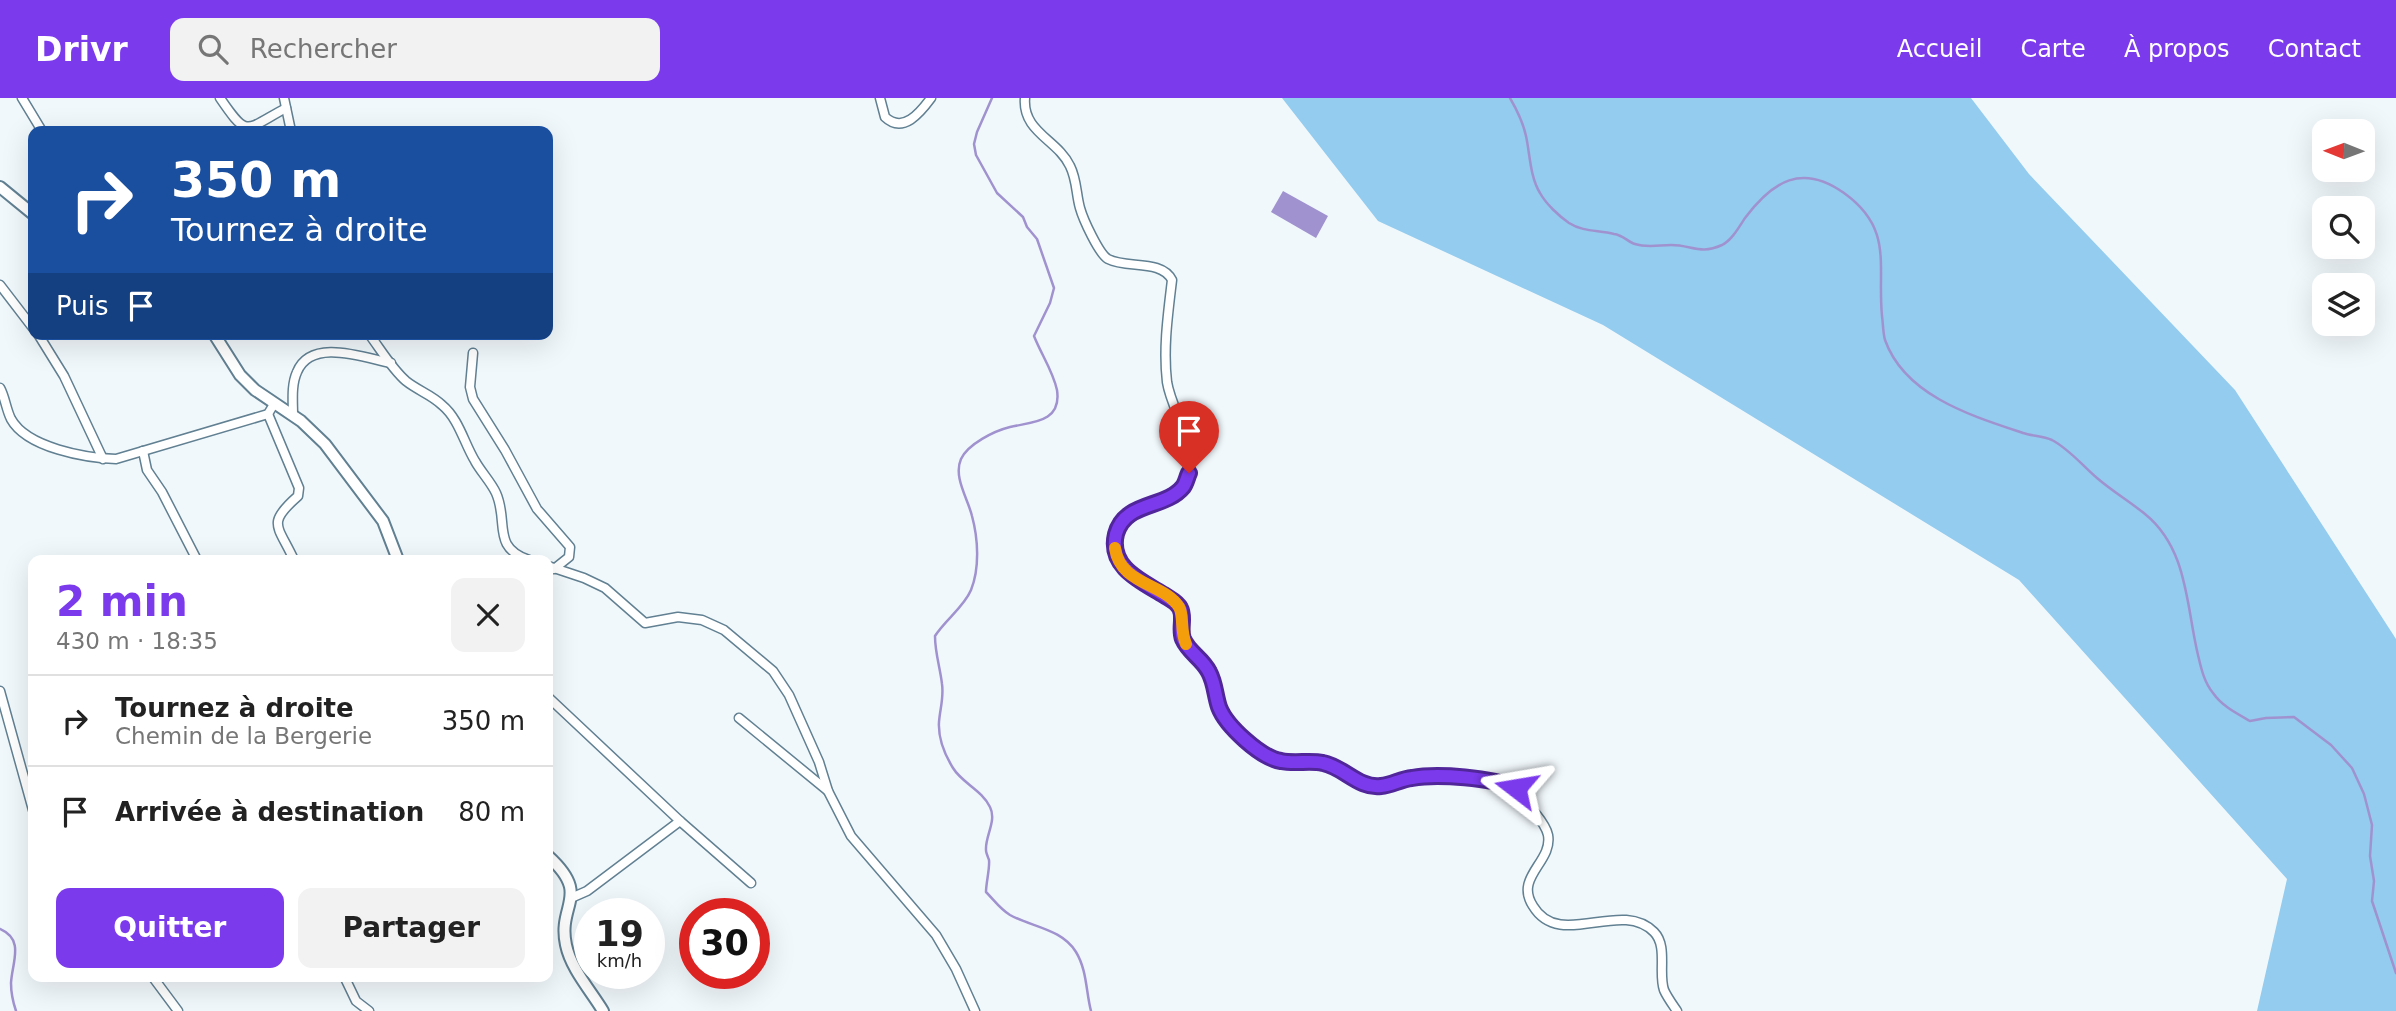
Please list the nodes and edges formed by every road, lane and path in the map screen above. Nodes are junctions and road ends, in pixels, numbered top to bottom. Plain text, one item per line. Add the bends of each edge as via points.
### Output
1 (22, 98) edge
2 (220, 98) edge
3 (284, 98) edge
4 (880, 98) edge
5 (931, 98) edge
6 (1024, 98) edge
7 (286, 108) junction
8 (39, 126) edge
9 (240, 126) edge
10 (253, 126) edge
11 (290, 126) edge
12 (0, 187) edge
13 (28, 210) edge
14 (0, 285) edge
15 (28, 321) edge
16 (42, 340) edge
17 (218, 340) edge
18 (374, 340) edge
19 (473, 353) dead end
20 (391, 363) junction
21 (0, 388) edge
22 (271, 409) junction
23 (292, 415) junction
24 (143, 450) junction
25 (103, 458) junction
26 (194, 555) edge
27 (292, 555) edge
28 (396, 555) edge
29 (514, 555) edge
30 (553, 566) edge
31 (553, 568) edge
32 (0, 691) edge
33 (553, 702) edge
34 (738, 718) dead end
35 (828, 791) junction
36 (28, 792) edge
37 (680, 821) junction
38 (553, 862) edge
39 (751, 883) dead end
40 (571, 898) junction
41 (156, 982) edge
42 (347, 982) edge
43 (178, 1011) edge
44 (369, 1011) edge
45 (603, 1011) edge
46 (975, 1011) edge
47 (1677, 1011) edge

1 - 8 street
2 - 9 street
3 - 7 street
4 - 5 street via 884,117 897,124 922,111
6 - 47 street via 1031,125 1061,151 1070,166 1080,209 1102,255 1162,270 1172,280 1168,385 1189,445 1189,473 1174,494 1139,508 1124,520 1117,530 1116,555 1130,574 1178,605 1186,646 1211,675 1224,718 1261,753 1280,761 1323,763 1370,786 1416,777 1499,781 1516,788 1548,834 1546,853 1527,884 1534,908 1559,925 1613,919 1652,930 1660,943 1664,990
7 - 10 street
7 - 11 street
12 - 13 street
14 - 15 street
16 - 25 street
17 - 22 street
18 - 20 street
19 - 30 street via 470,387 474,399 537,509 570,547 569,557
20 - 23 street via 329,353 310,356 297,371
20 - 29 street via 406,381 452,416 495,491 505,542
21 - 25 street via 11,419 29,435 64,452
22 - 23 street
22 - 24 street
22 - 27 street via 299,488 298,496 278,514 277,524
23 - 28 street via 325,444 383,521
24 - 25 street via 116,459
24 - 26 street via 147,470
31 - 35 street via 605,588 645,624 687,617 724,630 782,682 820,762
32 - 36 street
33 - 37 street
34 - 35 street
35 - 46 street via 851,836 936,935
37 - 39 street
37 - 40 street via 587,891
38 - 40 street via 568,878
40 - 45 street via 565,931 568,954
41 - 43 street
42 - 44 street via 356,1001

